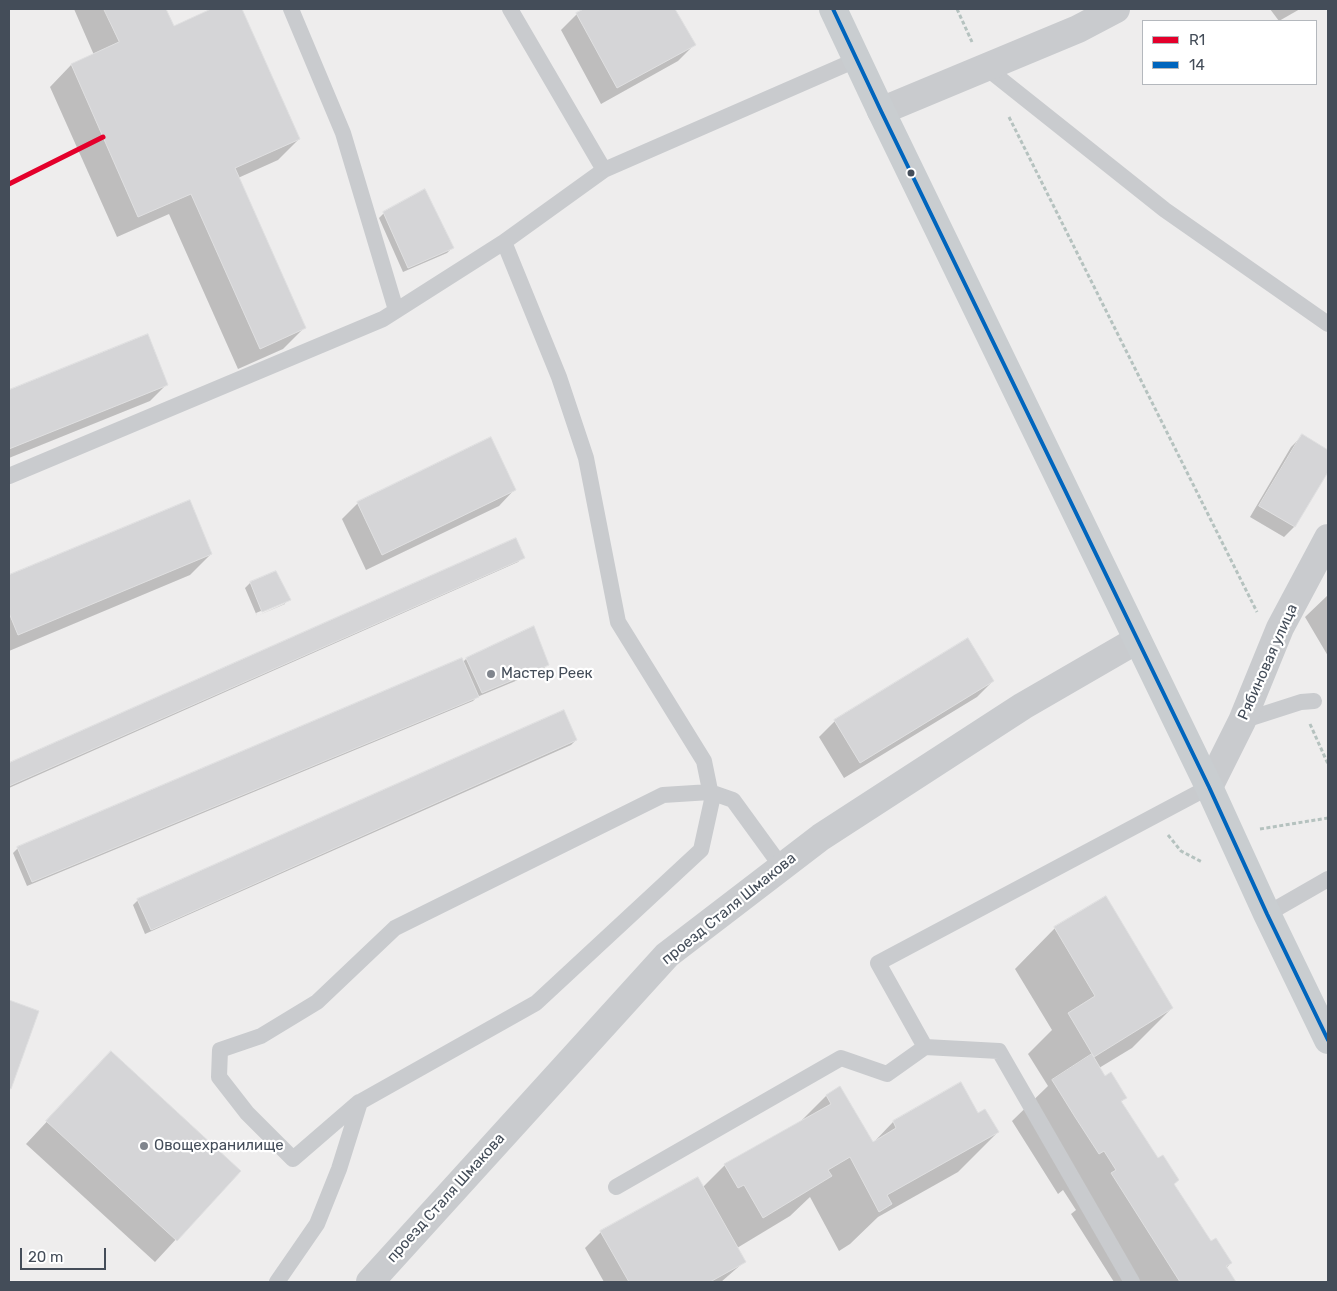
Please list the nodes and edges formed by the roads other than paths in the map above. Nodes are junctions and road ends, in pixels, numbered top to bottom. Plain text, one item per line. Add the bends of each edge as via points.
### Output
1 (291, 9) edge
2 (510, 9) edge
3 (833, 9) edge
4 (1116, 9) edge
5 (856, 60) junction
6 (984, 66) junction
7 (880, 111) junction
8 (604, 170) junction
9 (504, 242) junction
10 (396, 310) junction
11 (1328, 324) edge
12 (9, 476) edge
13 (1328, 538) edge
14 (1137, 640) junction
15 (1308, 702) road end
16 (1242, 721) junction
17 (1209, 786) junction
18 (710, 792) junction
19 (780, 866) junction
20 (1328, 879) edge
21 (1267, 914) junction
22 (1328, 1040) edge
23 (925, 1047) junction
24 (360, 1102) junction
25 (616, 1187) dead end
26 (277, 1282) edge
27 (370, 1282) edge
28 (1132, 1282) edge

1 - 10 lane via 343,133
2 - 8 lane
3 - 5 main road
4 - 6 street via 1078,29
5 - 7 main road
5 - 8 lane
6 - 7 street
6 - 11 lane via 1165,210
7 - 14 main road
8 - 9 lane
9 - 10 lane
9 - 18 lane via 549,350 586,458 618,622 704,761
10 - 12 lane
13 - 16 street, Рябиновая улица via 1274,645
14 - 17 main road
14 - 19 street, проезд Сталя Шмакова via 1023,706
15 - 16 lane
16 - 17 street, Рябиновая улица
17 - 21 main road
17 - 23 lane via 878,963
18 - 19 lane via 733,800
18 - 24 lane via 712,800 701,850 536,1003
18 - 24 lane via 663,795 395,928 317,1002 261,1036 220,1050 220,1077 247,1113 293,1159
19 - 27 street, проезд Сталя Шмакова via 667,955
20 - 21 lane
21 - 22 main road
23 - 25 lane via 887,1074 841,1058
23 - 28 lane via 999,1051
24 - 26 lane via 317,1224

